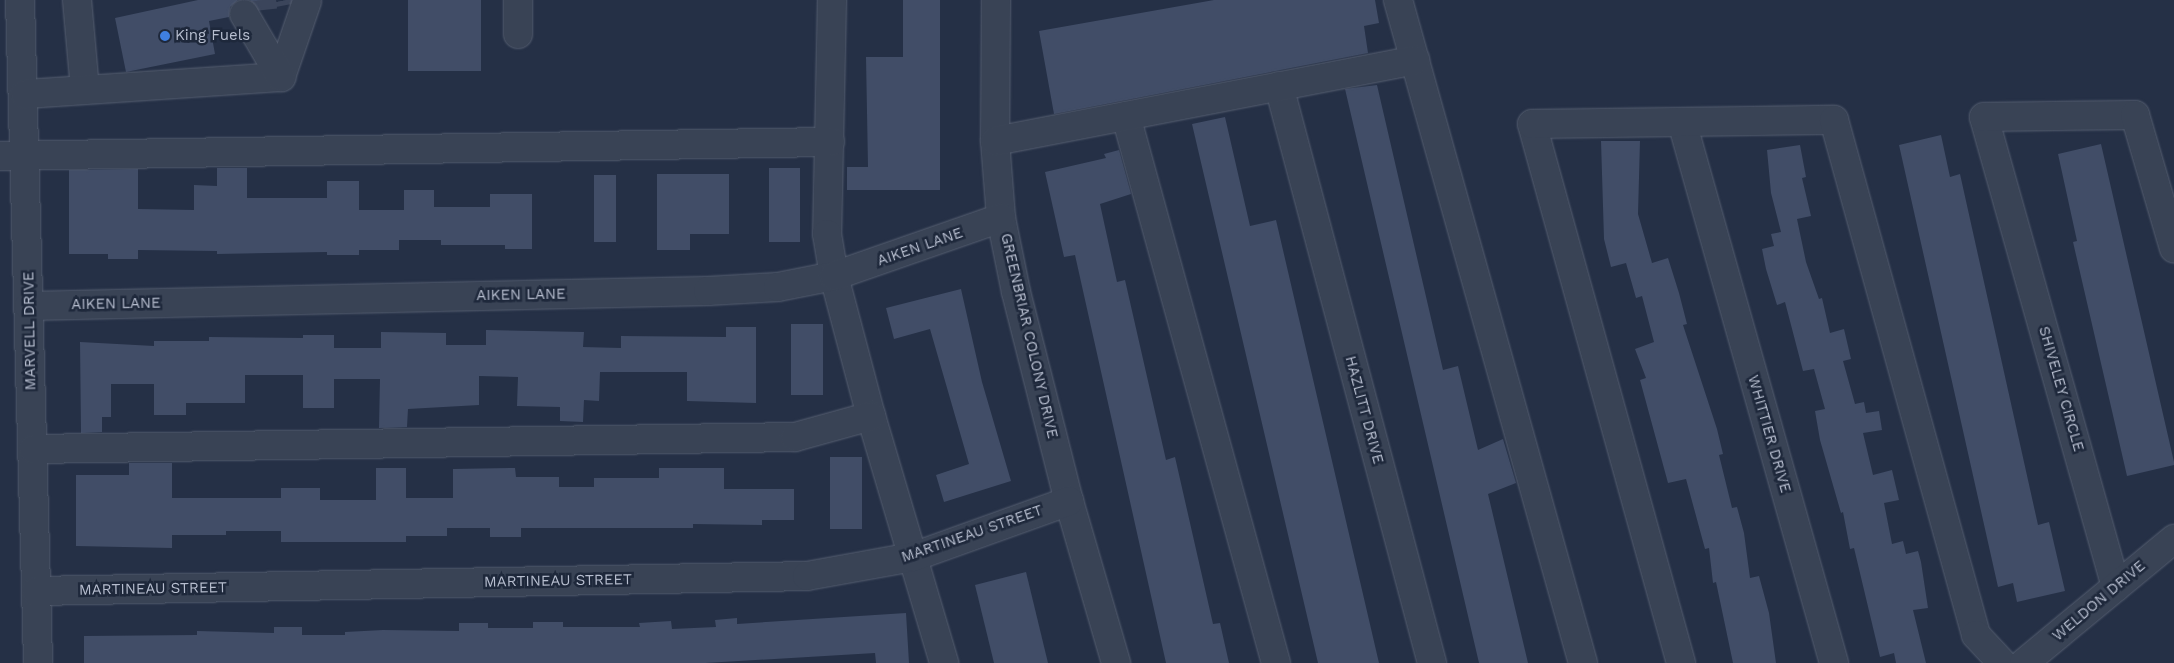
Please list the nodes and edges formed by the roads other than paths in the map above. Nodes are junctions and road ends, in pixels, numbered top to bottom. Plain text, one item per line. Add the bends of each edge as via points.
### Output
1 (20, 0) edge
2 (77, 0) edge
3 (518, 0) edge
4 (832, 0) edge
5 (996, 0) edge
6 (1398, 0) edge
7 (518, 34) dead end
8 (1415, 60) junction
9 (281, 77) junction
10 (1279, 86) junction
11 (85, 90) junction
12 (24, 94) junction
13 (1126, 116) junction
14 (1682, 122) junction
15 (995, 141) junction
16 (830, 142) junction
17 (13, 156) edge
18 (1002, 218) junction
19 (2174, 248) edge
20 (834, 276) junction
21 (29, 306) junction
22 (872, 416) junction
23 (33, 449) junction
24 (1068, 501) junction
25 (2174, 539) edge
26 (913, 557) junction
27 (2116, 587) junction
28 (36, 591) junction
29 (38, 663) edge
30 (944, 663) edge
31 (1116, 663) edge
32 (1276, 663) edge
33 (1432, 663) edge
34 (1583, 663) edge
35 (1681, 663) edge
36 (1834, 663) edge
37 (2002, 663) edge
38 (2024, 663) edge

1 - 12 street, MARVELL DRIVE
2 - 11 street
3 - 7 street
4 - 16 street
5 - 15 street, GREENBRIAR COLONY DRIVE
6 - 8 street
8 - 10 street
8 - 34 street
9 - 9 street via 275,7
9 - 11 street
10 - 13 street
10 - 33 street, HAZLITT DRIVE
11 - 12 street
12 - 17 street, MARVELL DRIVE
13 - 15 street
13 - 32 street
14 - 35 street via 1532,124
14 - 36 street, WHITTIER DRIVE
14 - 37 street via 1834,120 1976,635
15 - 18 street, GREENBRIAR COLONY DRIVE
16 - 17 street
16 - 20 street via 827,234
17 - 21 street, MARVELL DRIVE
18 - 20 street, AIKEN LANE
18 - 24 street, GREENBRIAR COLONY DRIVE via 1016,292
19 - 27 street, SHIVELEY CIRCLE via 2135,115 1984,118
20 - 21 street, AIKEN LANE via 778,287 708,291
20 - 22 street
21 - 23 street, MARVELL DRIVE
22 - 23 street via 795,437
22 - 26 street
23 - 28 street, MARVELL DRIVE
24 - 26 street, MARTINEAU STREET
24 - 31 street, GREENBRIAR COLONY DRIVE
25 - 27 street, WELDON DRIVE
26 - 28 street, MARTINEAU STREET via 807,576
26 - 30 street
27 - 38 street, WELDON DRIVE
28 - 29 street, MARVELL DRIVE

